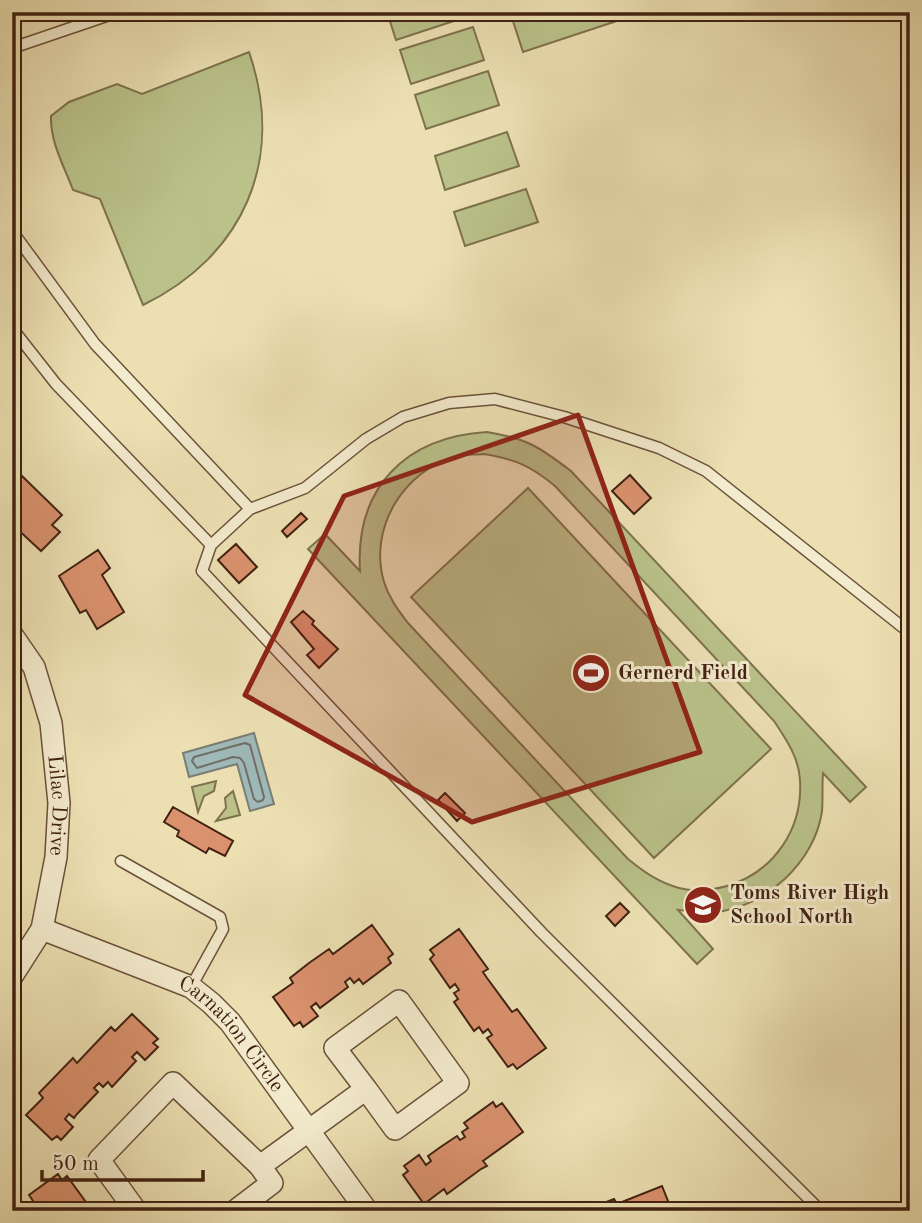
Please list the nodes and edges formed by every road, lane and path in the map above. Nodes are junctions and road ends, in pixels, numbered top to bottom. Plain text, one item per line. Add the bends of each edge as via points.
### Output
1 (118, 12) edge
2 (12, 48) edge
3 (12, 231) edge
4 (12, 328) edge
5 (250, 509) junction
6 (211, 545) junction
7 (910, 633) edge
8 (12, 635) edge
9 (121, 861) dead end
10 (42, 929) junction
11 (12, 976) edge
12 (191, 987) junction
13 (366, 1089) junction
14 (309, 1130) junction
15 (260, 1166) junction
16 (136, 1211) edge
17 (235, 1211) edge
18 (367, 1211) edge
19 (821, 1211) edge

1 - 2 lane
3 - 5 lane via 95,344
4 - 6 lane via 56,384
5 - 6 lane
5 - 7 lane via 305,488 366,439 403,417 449,403 495,399 659,448 706,471
6 - 19 lane via 202,571 542,933
8 - 10 street, Lilac Drive via 34,667 51,723 59,803 57,857
9 - 12 lane via 220,917 223,929
10 - 11 street, Lilac Drive
10 - 12 street, Carnation Circle
12 - 14 street, Carnation Circle via 230,1022
13 - 13 street via 395,1129 458,1083 399,1001 335,1048
13 - 14 street
14 - 15 street
14 - 18 street, Carnation Circle
15 - 16 street via 173,1083 99,1160
15 - 17 street via 272,1184

